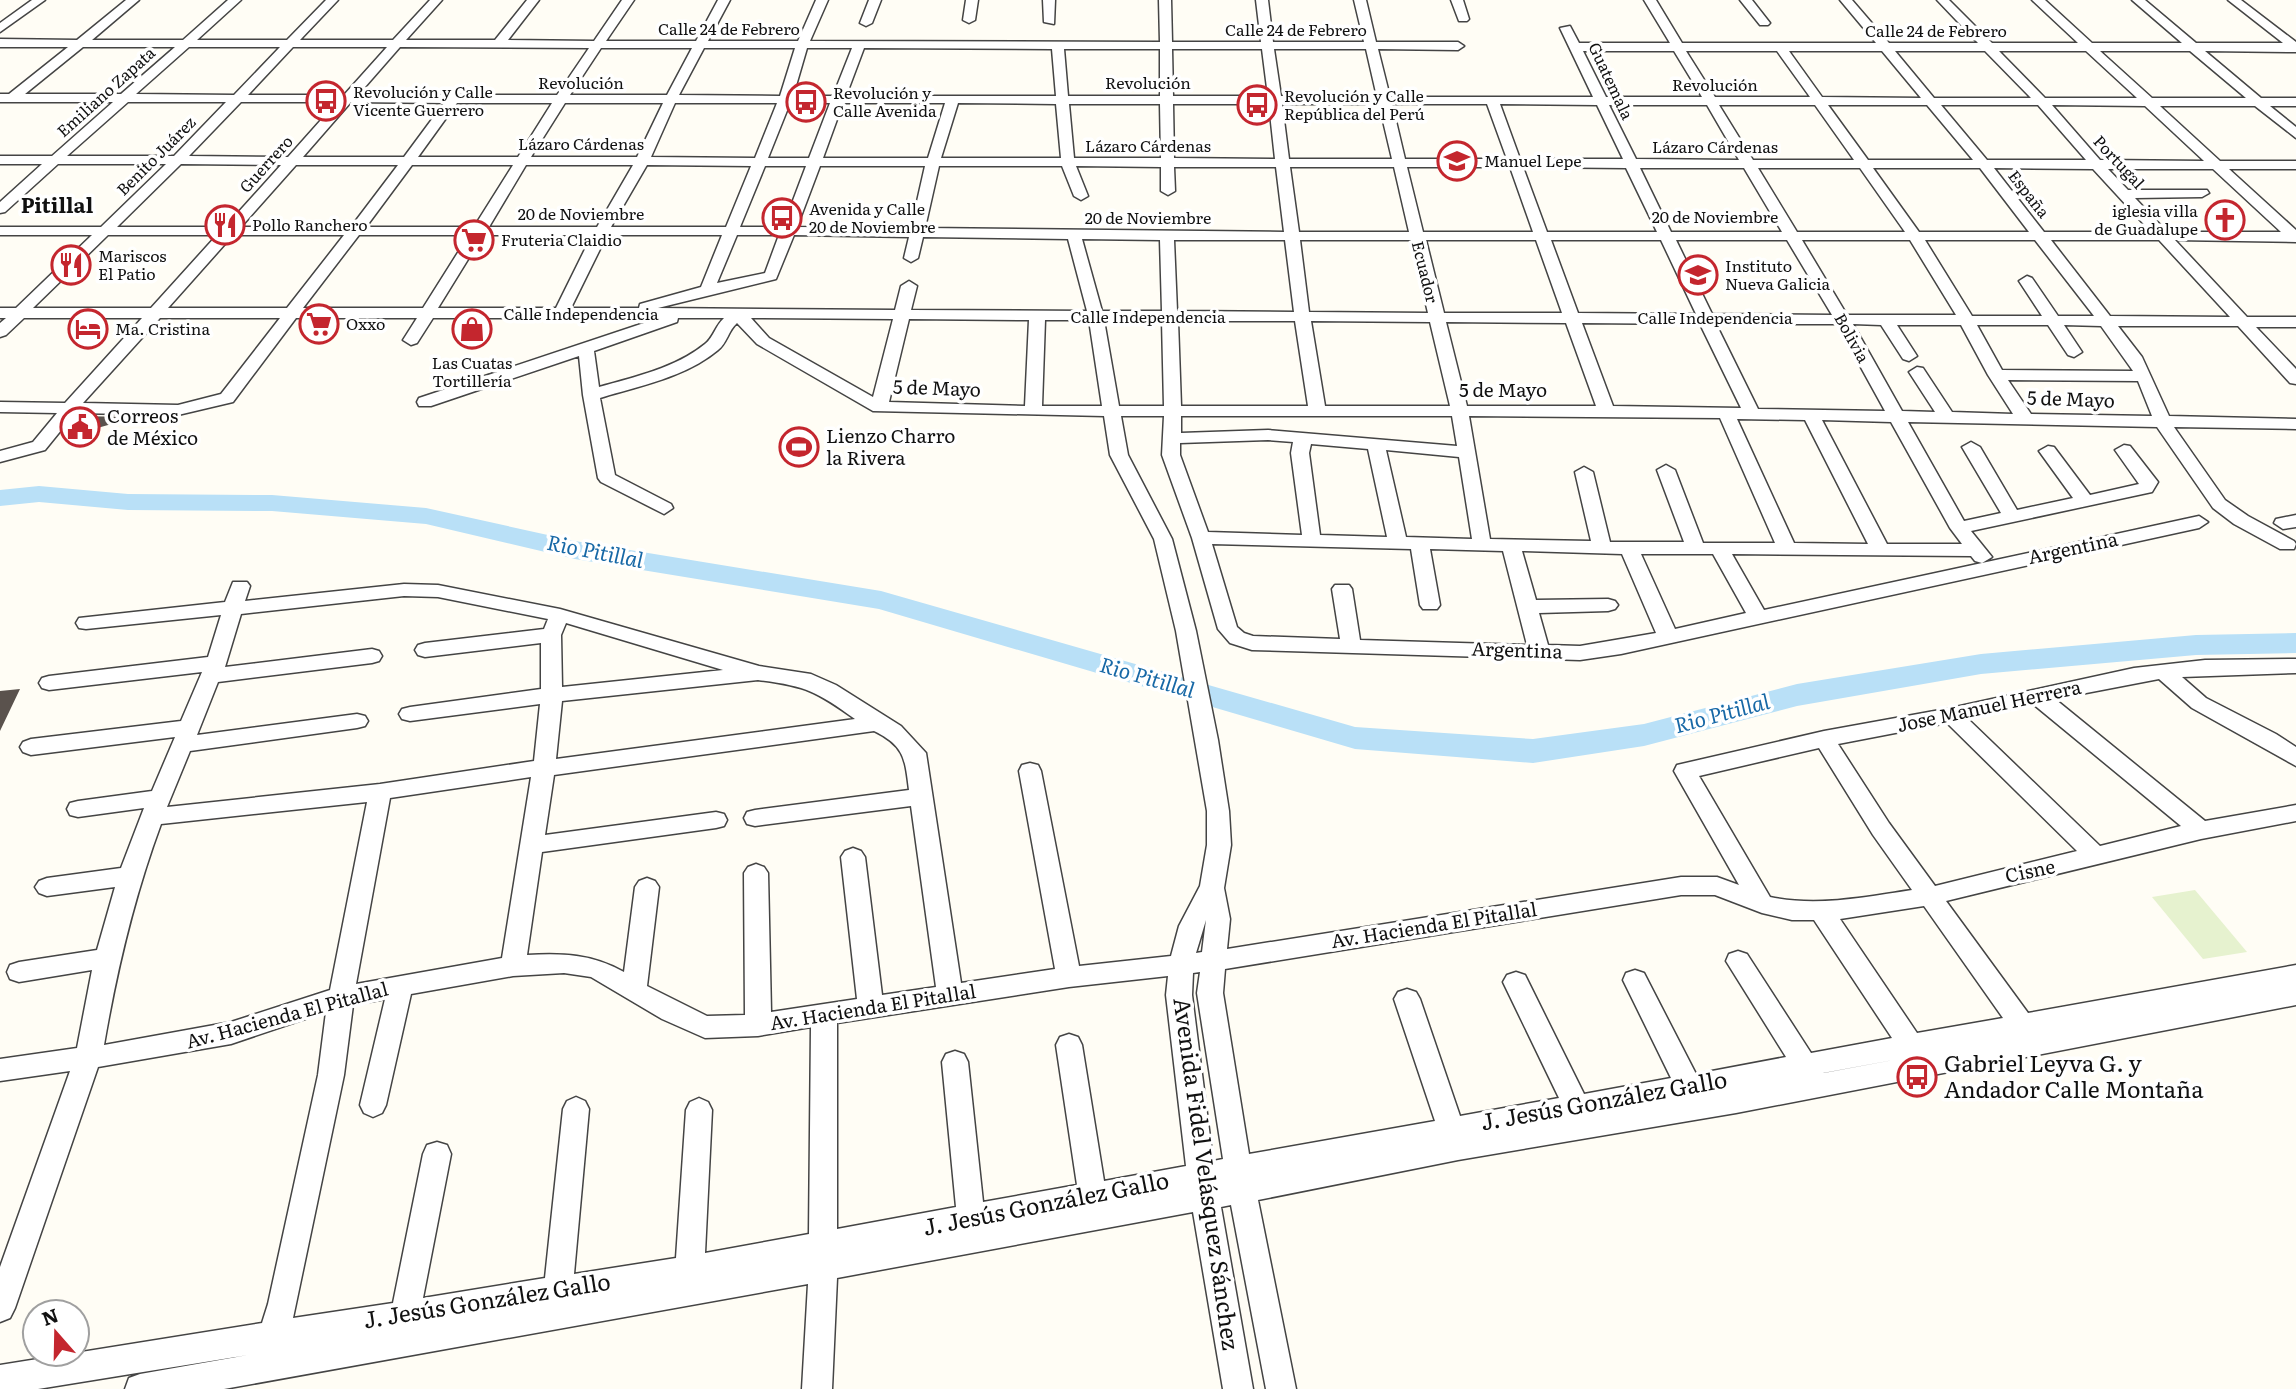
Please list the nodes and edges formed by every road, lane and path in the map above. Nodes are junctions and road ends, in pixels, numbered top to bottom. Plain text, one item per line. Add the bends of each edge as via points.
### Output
1 (39, 0) edge
2 (133, 0) edge
3 (235, 0) edge
4 (332, 0) edge
5 (436, 0) edge
6 (533, 0) edge
7 (628, 0) edge
8 (724, 0) edge
9 (822, 0) edge
10 (875, 0) edge
11 (972, 0) edge
12 (1049, 0) edge
13 (1165, 0) edge
14 (1262, 0) edge
15 (1360, 0) edge
16 (1457, 0) edge
17 (1650, 0) edge
18 (1746, 0) edge
19 (1846, 0) edge
20 (1943, 0) edge
21 (2038, 0) edge
22 (2138, 0) edge
23 (2234, 0) edge
24 (1463, 19) dead end
25 (969, 20) dead end
26 (1050, 22) dead end
27 (866, 23) dead end
28 (1764, 23) dead end
29 (0, 28) edge
30 (1566, 28) dead end
31 (0, 43) edge
32 (81, 43) junction
33 (293, 43) junction
34 (394, 44) junction
35 (184, 45) junction
36 (498, 45) junction
37 (599, 45) junction
38 (802, 45) junction
39 (859, 45) junction
40 (1166, 45) junction
41 (700, 46) junction
42 (1058, 46) junction
43 (1269, 46) junction
44 (1373, 46) junction
45 (1458, 46) dead end
46 (1576, 47) junction
47 (1678, 47) junction
48 (1780, 47) junction
49 (1884, 47) junction
50 (1987, 47) junction
51 (2091, 47) junction
52 (2193, 47) junction
53 (2296, 48) edge
54 (6, 98) edge
55 (237, 98) junction
56 (125, 99) junction
57 (346, 99) junction
58 (453, 99) junction
59 (561, 100) junction
60 (785, 100) junction
61 (837, 100) junction
62 (953, 100) junction
63 (1063, 100) junction
64 (670, 101) junction
65 (1167, 101) junction
66 (1275, 101) junction
67 (1931, 101) junction
68 (1386, 102) junction
69 (1711, 102) junction
70 (1820, 102) junction
71 (2042, 102) junction
72 (2149, 102) junction
73 (2296, 102) edge
74 (1493, 103) junction
75 (1601, 103) junction
76 (2258, 103) junction
77 (0, 108) edge
78 (2296, 134) edge
79 (0, 160) edge
80 (57, 160) junction
81 (178, 160) junction
82 (293, 160) junction
83 (410, 160) junction
84 (813, 160) junction
85 (760, 161) junction
86 (522, 162) junction
87 (642, 162) junction
88 (933, 162) junction
89 (1168, 163) junction
90 (1069, 164) junction
91 (1283, 164) junction
92 (1400, 164) junction
93 (1515, 164) junction
94 (1630, 164) junction
95 (2096, 164) junction
96 (2217, 164) junction
97 (1748, 165) junction
98 (1865, 165) junction
99 (2296, 165) edge
100 (1985, 166) junction
101 (1168, 191) dead end
102 (2202, 193) dead end
103 (2125, 194) junction
104 (1081, 196) dead end
105 (0, 209) edge
106 (229, 230) junction
107 (0, 231) edge
108 (107, 231) junction
109 (731, 231) junction
110 (789, 231) junction
111 (355, 232) junction
112 (601, 232) junction
113 (918, 232) junction
114 (479, 233) junction
115 (1665, 234) junction
116 (1074, 235) junction
117 (1540, 235) junction
118 (1791, 235) junction
119 (1167, 236) junction
120 (1292, 236) junction
121 (1416, 236) junction
122 (1915, 236) junction
123 (2039, 236) junction
124 (2164, 236) junction
125 (2295, 236) edge
126 (911, 258) dead end
127 (2027, 281) dead end
128 (909, 286) dead end
129 (706, 290) junction
130 (158, 312) junction
131 (0, 313) edge
132 (19, 313) junction
133 (623, 313) junction
134 (289, 314) junction
135 (428, 314) junction
136 (686, 314) junction
137 (560, 315) junction
138 (739, 315) junction
139 (902, 315) junction
140 (1037, 316) junction
141 (1301, 316) junction
142 (1096, 317) junction
143 (1168, 317) junction
144 (1573, 317) junction
145 (1705, 317) junction
146 (1436, 318) junction
147 (1842, 318) junction
148 (1885, 319) junction
149 (1966, 320) junction
150 (2052, 320) junction
151 (2105, 320) junction
152 (2242, 322) junction
153 (2296, 322) edge
154 (0, 332) edge
155 (411, 340) dead end
156 (586, 348) junction
157 (2074, 352) dead end
158 (1909, 356) dead end
159 (1917, 372) dead end
160 (1996, 375) junction
161 (2144, 376) junction
162 (2296, 379) edge
163 (591, 395) junction
164 (425, 402) dead end
165 (0, 407) edge
166 (879, 407) junction
167 (70, 408) junction
168 (1033, 411) junction
169 (1113, 411) junction
170 (1173, 411) junction
171 (1606, 411) junction
172 (1317, 412) junction
173 (1460, 412) junction
174 (1726, 413) junction
175 (1752, 414) junction
176 (1811, 415) junction
177 (1895, 416) junction
178 (1947, 417) junction
179 (2025, 418) junction
180 (2162, 423) junction
181 (2296, 424) edge
182 (1172, 438) junction
183 (1303, 438) junction
184 (1376, 443) junction
185 (1970, 447) dead end
186 (2124, 450) dead end
187 (2048, 451) dead end
188 (1467, 452) junction
189 (0, 457) edge
190 (1666, 470) dead end
191 (1584, 472) dead end
192 (2085, 500) junction
193 (664, 508) dead end
194 (2012, 517) junction
195 (2199, 522) dead end
196 (1959, 528) junction
197 (1201, 538) junction
198 (1312, 542) junction
199 (1398, 542) junction
200 (1420, 543) junction
201 (1482, 545) junction
202 (2287, 545) dead end
203 (1511, 546) junction
204 (1602, 547) junction
205 (1629, 548) junction
206 (1696, 548) junction
207 (1719, 548) junction
208 (1787, 548) junction
209 (1880, 549) junction
210 (1975, 550) junction
211 (1990, 566) junction
212 (1342, 589) dead end
213 (236, 596) junction
214 (1430, 605) dead end
215 (1608, 605) dead end
216 (1527, 607) junction
217 (1758, 617) junction
218 (86, 623) dead end
219 (556, 625) junction
220 (1668, 636) junction
221 (1351, 646) junction
222 (425, 650) dead end
223 (1539, 650) junction
224 (372, 656) dead end
225 (2296, 666) edge
226 (213, 669) junction
227 (2163, 671) junction
228 (758, 673) junction
229 (49, 683) dead end
230 (552, 695) junction
231 (2038, 697) junction
232 (410, 714) dead end
233 (1951, 715) junction
234 (356, 721) dead end
235 (877, 723) junction
236 (187, 736) junction
237 (1824, 739) junction
238 (31, 747) dead end
239 (2296, 758) edge
240 (544, 767) junction
241 (1030, 771) dead end
242 (380, 792) junction
243 (921, 797) junction
244 (156, 807) junction
245 (78, 809) dead end
246 (2296, 813) edge
247 (755, 818) dead end
248 (716, 820) dead end
249 (2201, 830) junction
250 (533, 845) junction
251 (2097, 856) junction
252 (853, 857) dead end
253 (755, 873) dead end
254 (130, 876) junction
255 (47, 887) dead end
256 (647, 887) dead end
257 (1212, 888) junction
258 (1930, 895) junction
259 (1762, 904) junction
260 (1821, 911) junction
261 (107, 958) junction
262 (1212, 961) junction
263 (1738, 961) dead end
264 (1180, 965) junction
265 (513, 966) junction
266 (19, 972) dead end
267 (2296, 975) edge
268 (1069, 977) junction
269 (1636, 980) dead end
270 (1516, 982) dead end
271 (401, 985) junction
272 (634, 991) junction
273 (950, 994) junction
274 (2296, 995) edge
275 (341, 998) junction
276 (1407, 999) dead end
277 (871, 1007) junction
278 (824, 1016) junction
279 (758, 1025) junction
280 (2028, 1034) junction
281 (1069, 1045) dead end
282 (1917, 1055) junction
283 (89, 1056) junction
284 (955, 1062) dead end
285 (0, 1070) edge
286 (1812, 1075) junction
287 (1693, 1096) junction
288 (373, 1105) dead end
289 (576, 1109) dead end
290 (699, 1110) dead end
291 (1581, 1116) junction
292 (1455, 1138) junction
293 (437, 1154) dead end
294 (1241, 1178) junction
295 (1204, 1186) junction
296 (1092, 1194) junction
297 (972, 1229) junction
298 (823, 1256) junction
299 (689, 1280) junction
300 (557, 1303) junction
301 (0, 1308) edge
302 (405, 1314) junction
303 (274, 1334) junction
304 (399, 1345) junction
305 (262, 1367) junction
306 (0, 1380) edge
307 (139, 1389) edge
308 (817, 1389) edge
309 (1238, 1389) edge
310 (1281, 1389) edge

1 - 29 street
2 - 32 street
3 - 35 street, Emiliano Zapata
4 - 33 street, Benito Juárez
5 - 34 street, Guerrero
6 - 36 street
7 - 37 street
8 - 41 street
9 - 38 street
10 - 27 street
11 - 25 street
12 - 26 street
13 - 40 street
14 - 43 street
15 - 44 street, Ecuador
16 - 24 street
17 - 47 street, Bolivia
18 - 28 street
19 - 49 street, España
20 - 50 street, Portugal
21 - 51 street
22 - 52 street
23 - 53 street
30 - 46 street, Guatemala
31 - 32 street, Calle 24 de Febrero
32 - 35 street, Calle 24 de Febrero
32 - 54 street
33 - 34 street, Calle 24 de Febrero
33 - 35 street, Calle 24 de Febrero
33 - 55 street, Benito Juárez
34 - 36 street, Calle 24 de Febrero
34 - 57 street, Guerrero
35 - 56 street, Emiliano Zapata
36 - 37 street, Calle 24 de Febrero
37 - 41 street, Calle 24 de Febrero
37 - 59 street
38 - 39 street, Calle 24 de Febrero
38 - 41 street, Calle 24 de Febrero
38 - 60 street
39 - 42 street, Calle 24 de Febrero
39 - 61 street
40 - 42 street, Calle 24 de Febrero
40 - 43 street, Calle 24 de Febrero
40 - 65 street
41 - 64 street
42 - 63 street
43 - 44 street, Calle 24 de Febrero
43 - 66 street
44 - 45 street, Calle 24 de Febrero
44 - 68 street, Ecuador
46 - 47 street, Calle 24 de Febrero
46 - 75 street, Guatemala
47 - 48 street, Calle 24 de Febrero
47 - 69 street, Bolivia
48 - 49 street, Calle 24 de Febrero
48 - 70 street
49 - 50 street, Calle 24 de Febrero
49 - 67 street, España
50 - 51 street, Calle 24 de Febrero
50 - 71 street, Portugal
51 - 52 street, Calle 24 de Febrero
51 - 72 street
52 - 53 street, Calle 24 de Febrero
52 - 76 street
54 - 56 street, Revolución
54 - 77 street
55 - 56 street, Revolución
55 - 57 street, Revolución
55 - 81 street, Benito Juárez
56 - 80 street, Emiliano Zapata
57 - 58 street, Revolución
57 - 82 street, Guerrero
58 - 59 street, Revolución
58 - 83 street
59 - 64 street, Revolución
59 - 86 street
60 - 61 street, Revolución
60 - 64 street, Revolución
60 - 85 street
61 - 62 street, Revolución
61 - 84 street
62 - 63 street, Revolución
62 - 88 street
63 - 65 street, Revolución
63 - 90 street
64 - 87 street
65 - 66 street, Revolución
65 - 89 street
66 - 68 street, Revolución
66 - 91 street
67 - 70 street, Revolución
67 - 71 street, Revolución
67 - 100 street, España
68 - 74 street, Revolución
68 - 92 street, Ecuador
69 - 70 street, Revolución
69 - 75 street, Revolución
69 - 97 street, Bolivia
70 - 98 street
71 - 72 street, Revolución
71 - 95 street, Portugal
72 - 76 street, Revolución
72 - 96 street
73 - 76 street, Revolución
74 - 75 street, Revolución
74 - 93 street
75 - 94 street, Guatemala
76 - 78 street
79 - 80 street, Lázaro Cárdenas
80 - 81 street, Lázaro Cárdenas
80 - 105 street, Emiliano Zapata
81 - 82 street, Lázaro Cárdenas
81 - 108 street, Benito Juárez
82 - 83 street, Lázaro Cárdenas
82 - 106 street, Guerrero
83 - 86 street, Lázaro Cárdenas
83 - 111 street
84 - 85 street, Lázaro Cárdenas
84 - 88 street, Lázaro Cárdenas
84 - 110 street
85 - 87 street, Lázaro Cárdenas
85 - 109 street
86 - 87 street, Lázaro Cárdenas
86 - 114 street
87 - 112 street
88 - 90 street, Lázaro Cárdenas
88 - 113 street
89 - 90 street, Lázaro Cárdenas
89 - 91 street, Lázaro Cárdenas
89 - 101 street
90 - 104 street
91 - 92 street, Lázaro Cárdenas
91 - 120 street
92 - 93 street, Lázaro Cárdenas
92 - 121 street, Ecuador
93 - 94 street, Lázaro Cárdenas
93 - 117 street
94 - 97 street, Lázaro Cárdenas
94 - 115 street, Guatemala
95 - 96 street, Lázaro Cárdenas
95 - 100 street, Lázaro Cárdenas
95 - 103 street, Portugal
96 - 99 street, Lázaro Cárdenas
96 - 125 street
97 - 98 street, Lázaro Cárdenas
97 - 118 street, Bolivia
98 - 100 street, Lázaro Cárdenas
98 - 122 street
100 - 123 street, España
102 - 103 street
103 - 124 street, Portugal
106 - 108 street, 20 de Noviembre
106 - 111 street, 20 de Noviembre
106 - 130 street, Guerrero
107 - 108 street, 20 de Noviembre
108 - 132 street, Benito Juárez
109 - 110 street, 20 de Noviembre
109 - 112 street, 20 de Noviembre
109 - 129 street
110 - 113 street, 20 de Noviembre
110 - 129 street via 771,276
111 - 114 street, 20 de Noviembre
111 - 134 street
112 - 114 street, 20 de Noviembre
112 - 137 street
113 - 116 street, 20 de Noviembre
113 - 126 street
114 - 135 street
115 - 117 street, 20 de Noviembre
115 - 118 street, 20 de Noviembre
115 - 145 street, Guatemala
116 - 119 street, 20 de Noviembre
116 - 142 street
117 - 121 street, 20 de Noviembre
117 - 144 street
118 - 122 street, 20 de Noviembre
118 - 147 street, Bolivia
119 - 120 street, 20 de Noviembre
119 - 143 street, Argentina
120 - 121 street, 20 de Noviembre
120 - 141 street
121 - 146 street, Ecuador
122 - 123 street, 20 de Noviembre
122 - 149 street
123 - 124 street, 20 de Noviembre
123 - 151 street, España
124 - 125 street, 20 de Noviembre
124 - 152 street, Portugal
127 - 150 street
128 - 139 street
129 - 133 street
130 - 132 street, Calle Independencia
130 - 134 street, Calle Independencia
130 - 167 street, Guerrero
131 - 132 street, Calle Independencia
132 - 154 street, Benito Juárez
133 - 136 street, Calle Independencia
133 - 137 street, Calle Independencia
134 - 135 street, Calle Independencia
134 - 167 street via 227,398 178,410
135 - 137 street, Calle Independencia
135 - 155 street
136 - 138 street, Calle Independencia
136 - 156 street
138 - 139 street, Calle Independencia
138 - 163 street via 726,323 716,344 696,359
138 - 166 street, 5 de Mayo via 763,341
139 - 140 street, Calle Independencia
139 - 166 street
140 - 142 street, Calle Independencia
140 - 168 street
141 - 143 street, Calle Independencia
141 - 146 street, Calle Independencia
141 - 172 street
142 - 143 street, Calle Independencia
142 - 169 street
143 - 170 street, Argentina
144 - 145 street, Calle Independencia
144 - 146 street, Calle Independencia
144 - 171 street
145 - 147 street, Calle Independencia
145 - 175 street, Guatemala
146 - 173 street, Ecuador
147 - 148 street, Calle Independencia
147 - 177 street, Bolivia
148 - 149 street, Calle Independencia
148 - 158 street
149 - 150 street, Calle Independencia
149 - 160 street
150 - 151 street, Calle Independencia
150 - 157 street
151 - 152 street, Calle Independencia
151 - 161 street, España
152 - 153 street, Calle Independencia
152 - 162 street, Portugal
156 - 163 street
156 - 164 street
159 - 178 street
160 - 161 street
160 - 179 street
161 - 180 street, España
163 - 193 street via 607,478
165 - 167 street
166 - 168 street, 5 de Mayo
167 - 189 street, Guerrero via 39,446
168 - 169 street, 5 de Mayo
169 - 170 street, 5 de Mayo
169 - 257 street via 1119,455 1163,539 1186,631 1218,811 1219,845
170 - 172 street, 5 de Mayo
170 - 182 street, Argentina
171 - 173 street, 5 de Mayo
171 - 174 street, 5 de Mayo
172 - 173 street, 5 de Mayo
173 - 188 street, Ecuador
174 - 175 street, 5 de Mayo
174 - 208 street
175 - 176 street, 5 de Mayo
176 - 177 street, 5 de Mayo
176 - 209 street
177 - 178 street, 5 de Mayo
177 - 196 street, Bolivia
178 - 179 street, 5 de Mayo
179 - 180 street, 5 de Mayo
180 - 181 street, 5 de Mayo
180 - 202 street, España via 2219,503
182 - 183 street
182 - 197 street, Argentina via 1171,455
183 - 184 street
183 - 198 street via 1300,453
184 - 188 street
184 - 199 street
185 - 194 street
186 - 192 street via 2149,486
187 - 192 street
188 - 201 street, Ecuador
190 - 206 street
191 - 204 street
192 - 194 street
194 - 196 street
195 - 211 street, Argentina
196 - 210 street, Bolivia
197 - 198 street
197 - 221 street, Argentina via 1228,629 1237,638 1252,643
198 - 199 street
199 - 200 street
200 - 201 street
200 - 214 street
201 - 203 street
203 - 204 street
203 - 216 street
204 - 205 street
205 - 206 street
205 - 220 street
206 - 207 street
207 - 208 street
207 - 217 street
208 - 209 street
209 - 210 street
210 - 211 street, Bolivia
211 - 217 street, Argentina
212 - 221 street
213 - 218 street
213 - 219 street via 310,602 404,590 438,592
213 - 226 street
215 - 216 street
216 - 223 street
217 - 220 street, Argentina
219 - 222 street
219 - 228 street
219 - 230 street
220 - 223 street, Argentina via 1580,653
221 - 223 street, Argentina
224 - 226 street
225 - 227 street, Jose Manuel Herrera
226 - 229 street
226 - 236 street
227 - 231 street, Jose Manuel Herrera
227 - 239 street via 2199,703
228 - 230 street
228 - 235 street via 804,679
230 - 232 street
230 - 240 street
231 - 233 street, Jose Manuel Herrera
231 - 249 street
233 - 237 street, Jose Manuel Herrera
233 - 251 street
234 - 236 street
235 - 240 street
235 - 243 street via 915,752
236 - 238 street
236 - 244 street
237 - 258 street
237 - 259 street, Jose Manuel Herrera via 1685,771
240 - 242 street
240 - 250 street
241 - 268 street
242 - 244 street
242 - 275 street
243 - 247 street
243 - 273 street
244 - 245 street
244 - 254 street
246 - 249 street, Cisne
248 - 250 street
249 - 251 street, Cisne
250 - 265 street
251 - 258 street, Cisne
252 - 277 street
253 - 279 street
254 - 255 street
254 - 261 street
256 - 272 street
257 - 262 street, Avenida Fidel Velásquez Sánchez via 1218,919
257 - 264 street, Avenida Fidel Velásquez Sánchez via 1197,909
258 - 260 street, Cisne
258 - 280 street
259 - 260 street, Cisne
259 - 262 street, Av. Hacienda El Pitallal via 1717,887 1682,886
260 - 282 street
261 - 266 street
261 - 283 street
262 - 264 street, Av. Hacienda El Pitallal
262 - 294 street, Avenida Fidel Velásquez Sánchez via 1210,993
263 - 286 street
264 - 268 street, Av. Hacienda El Pitallal
264 - 295 street, Avenida Fidel Velásquez Sánchez via 1179,995
265 - 271 street, Av. Hacienda El Pitallal
265 - 272 street, Av. Hacienda El Pitallal via 564,962 596,968
267 - 280 street, J. Jesús González Gallo
268 - 273 street, Av. Hacienda El Pitallal
269 - 287 street
270 - 291 street
271 - 275 street, Av. Hacienda El Pitallal
271 - 288 street
272 - 279 street, Av. Hacienda El Pitallal via 705,1027
273 - 277 street, Av. Hacienda El Pitallal
274 - 280 street, J. Jesús González Gallo
275 - 283 street, Av. Hacienda El Pitallal via 231,1033
275 - 303 street via 331,1075
276 - 292 street
277 - 278 street, Av. Hacienda El Pitallal
278 - 279 street, Av. Hacienda El Pitallal
278 - 298 street
280 - 282 street, J. Jesús González Gallo
281 - 296 street
282 - 286 street, J. Jesús González Gallo
283 - 285 street, Av. Hacienda El Pitallal
283 - 301 street
284 - 297 street
286 - 287 street, J. Jesús González Gallo
287 - 291 street, J. Jesús González Gallo
289 - 300 street
290 - 299 street
291 - 292 street, J. Jesús González Gallo
292 - 294 street, J. Jesús González Gallo
293 - 302 street
294 - 295 street, J. Jesús González Gallo
294 - 310 street, Avenida Fidel Velásquez Sánchez
295 - 296 street, J. Jesús González Gallo
295 - 297 street, J. Jesús González Gallo
295 - 309 street, Avenida Fidel Velásquez Sánchez
296 - 297 street, J. Jesús González Gallo
297 - 298 street, J. Jesús González Gallo
298 - 299 street, J. Jesús González Gallo
298 - 308 street
299 - 300 street, J. Jesús González Gallo
300 - 302 street, J. Jesús González Gallo
300 - 304 street, J. Jesús González Gallo
302 - 303 street, J. Jesús González Gallo
302 - 304 street
303 - 305 street
303 - 306 street, J. Jesús González Gallo
304 - 305 street, J. Jesús González Gallo
305 - 307 street, J. Jesús González Gallo

